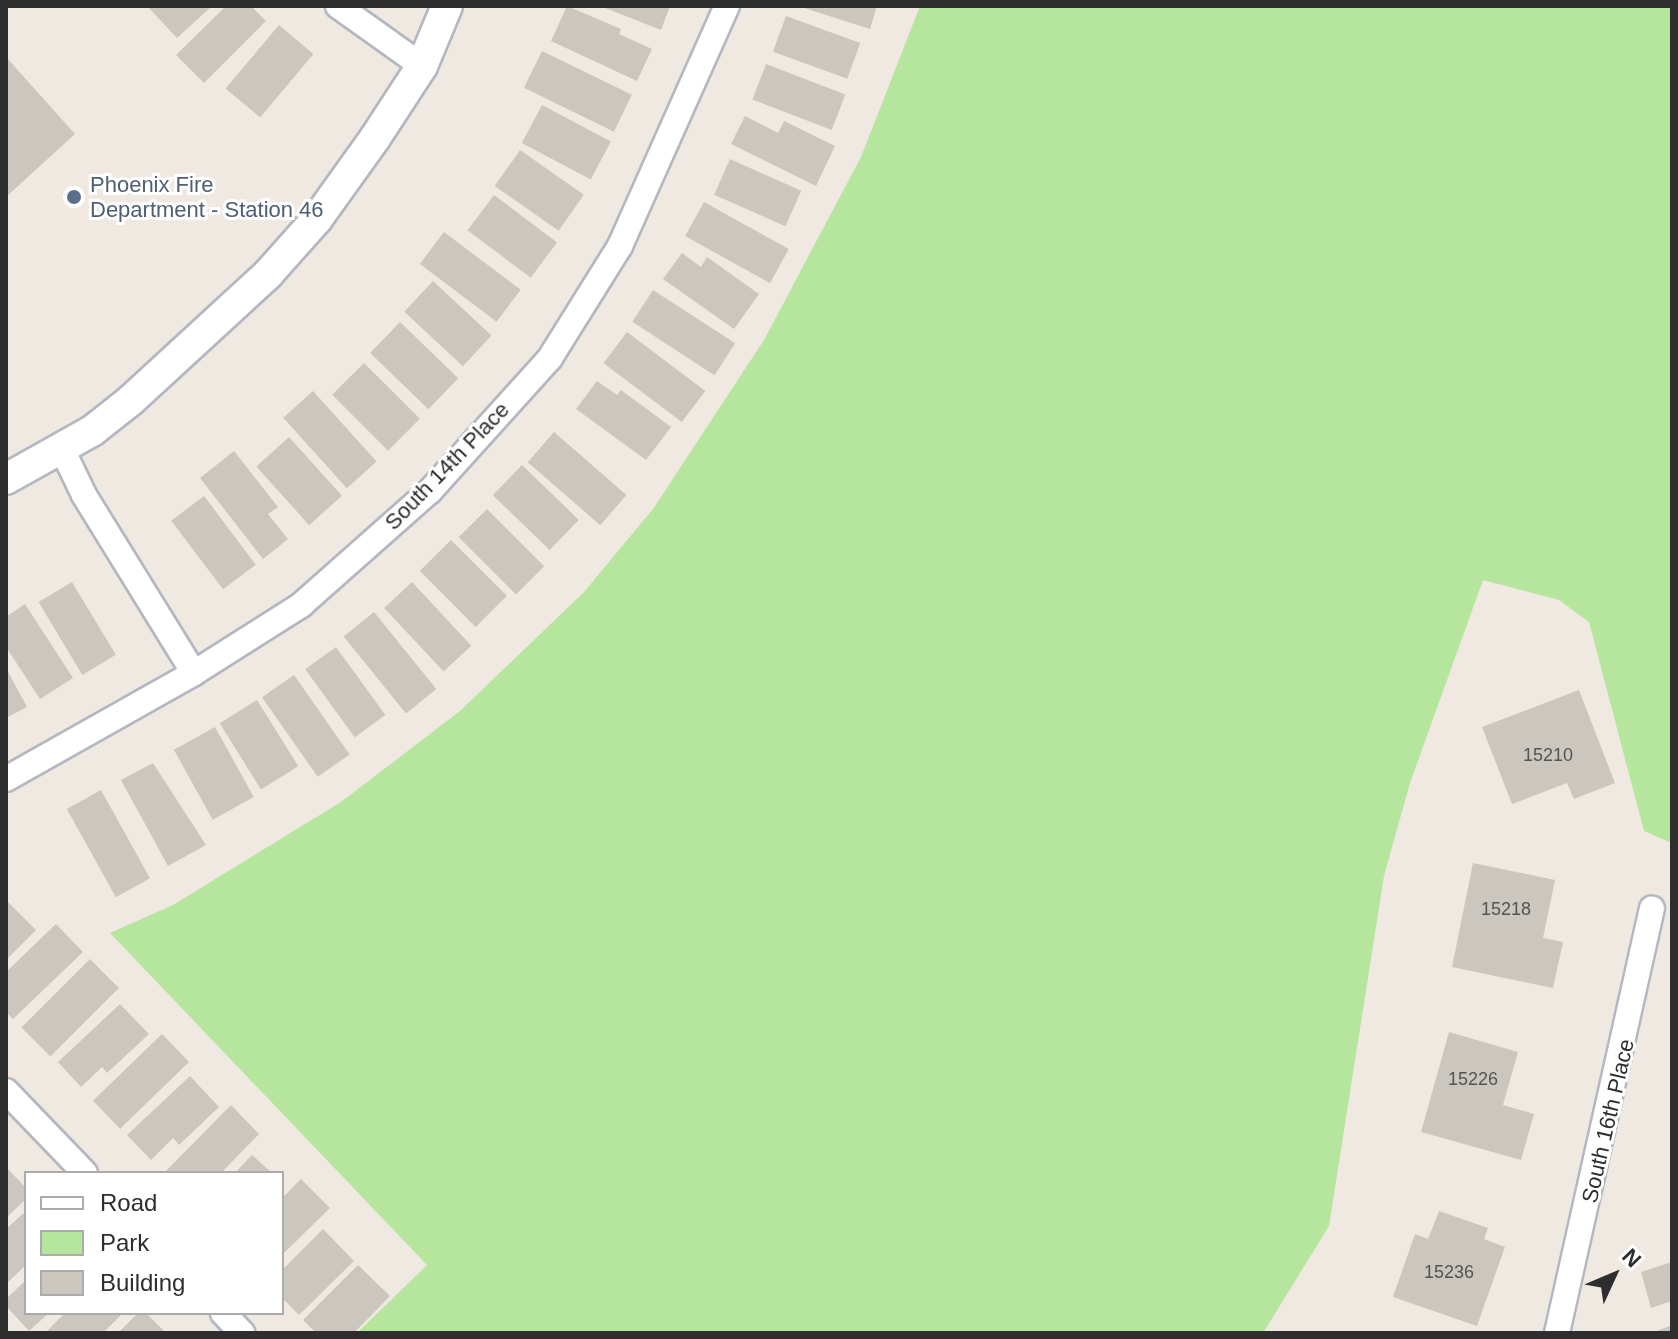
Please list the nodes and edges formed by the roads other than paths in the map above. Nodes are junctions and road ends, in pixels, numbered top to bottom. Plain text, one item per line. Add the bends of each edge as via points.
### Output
1 (338, 6) edge
2 (447, 6) edge
3 (727, 6) edge
4 (422, 66) junction
5 (62, 449) junction
6 (6, 479) edge
7 (194, 673) junction
8 (6, 779) edge
9 (1652, 908) dead end
10 (6, 1091) edge
11 (83, 1171) edge
12 (225, 1315) edge
13 (242, 1333) edge
14 (1557, 1333) edge

1 - 4 street
2 - 4 street
3 - 7 street, South 14th Place via 620,246 550,358 430,491 301,605
4 - 5 street via 317,219 268,274 178,361
5 - 6 street
5 - 7 street via 84,495
7 - 8 street, South 14th Place
9 - 14 street, South 16th Place
10 - 11 street
12 - 13 street

